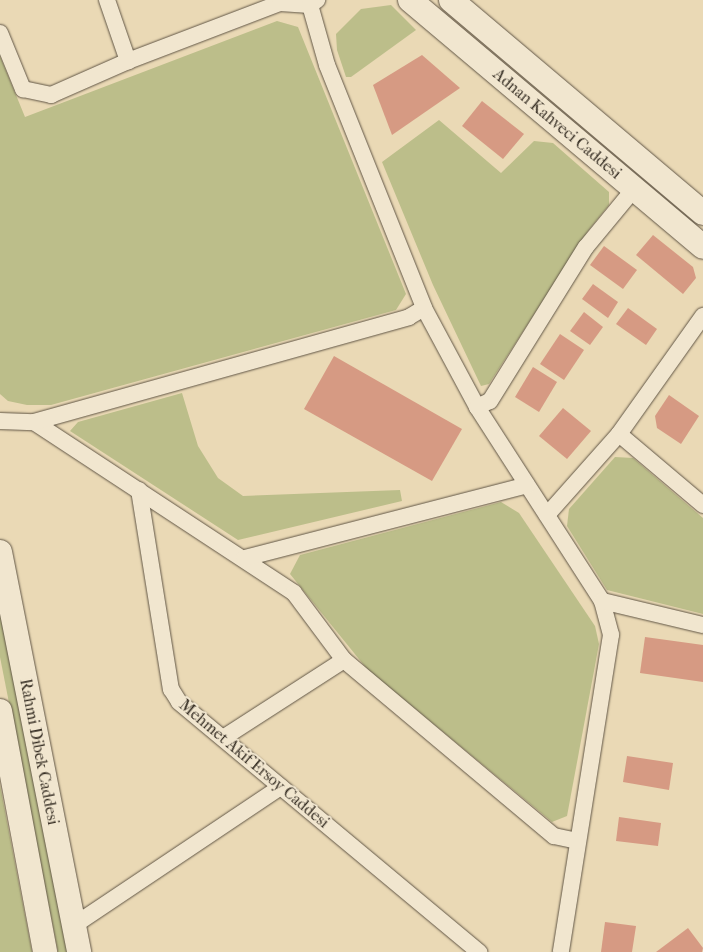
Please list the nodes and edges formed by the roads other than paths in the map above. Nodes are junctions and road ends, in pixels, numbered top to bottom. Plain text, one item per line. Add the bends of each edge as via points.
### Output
1 (107, 0) edge
2 (410, 0) edge
3 (451, 0) edge
4 (313, 2) edge
5 (0, 33) edge
6 (128, 61) junction
7 (634, 189) junction
8 (703, 213) edge
9 (703, 247) edge
10 (424, 308) junction
11 (703, 316) edge
12 (477, 407) junction
13 (0, 421) edge
14 (34, 422) junction
15 (619, 434) junction
16 (527, 485) junction
17 (139, 490) junction
18 (703, 505) edge
19 (547, 515) junction
20 (0, 552) edge
21 (245, 558) junction
22 (602, 601) junction
23 (703, 625) edge
24 (344, 660) junction
25 (0, 711) edge
26 (223, 738) junction
27 (281, 787) junction
28 (577, 841) junction
29 (73, 926) junction
30 (475, 951) edge
31 (45, 952) edge
32 (79, 952) edge
33 (561, 952) edge

1 - 6 street
2 - 7 main road, Adnan Kahveci Caddesi
3 - 8 main road, Adnan Kahveci Caddesi
4 - 6 street via 280,3
4 - 10 street via 326,65
5 - 6 street via 22,89 51,96
7 - 9 main road, Adnan Kahveci Caddesi
7 - 12 street via 586,247 490,401
10 - 12 street
10 - 14 street via 410,317
11 - 15 street
12 - 16 street
13 - 14 street
14 - 17 street
15 - 18 street
15 - 19 street
16 - 19 street
16 - 21 street
17 - 21 street
17 - 26 street, Mehmet Akif Ersoy Caddesi via 171,689 179,702
19 - 22 street
20 - 29 main road, Rahmi Dibek Caddesi
21 - 24 street via 294,592
22 - 23 street
22 - 28 street via 611,635
24 - 26 street
24 - 28 street via 554,836
25 - 31 main road, Rahmi Dibek Caddesi
26 - 27 street, Mehmet Akif Ersoy Caddesi
27 - 29 street
27 - 30 street, Mehmet Akif Ersoy Caddesi
28 - 33 street
29 - 32 main road, Rahmi Dibek Caddesi

